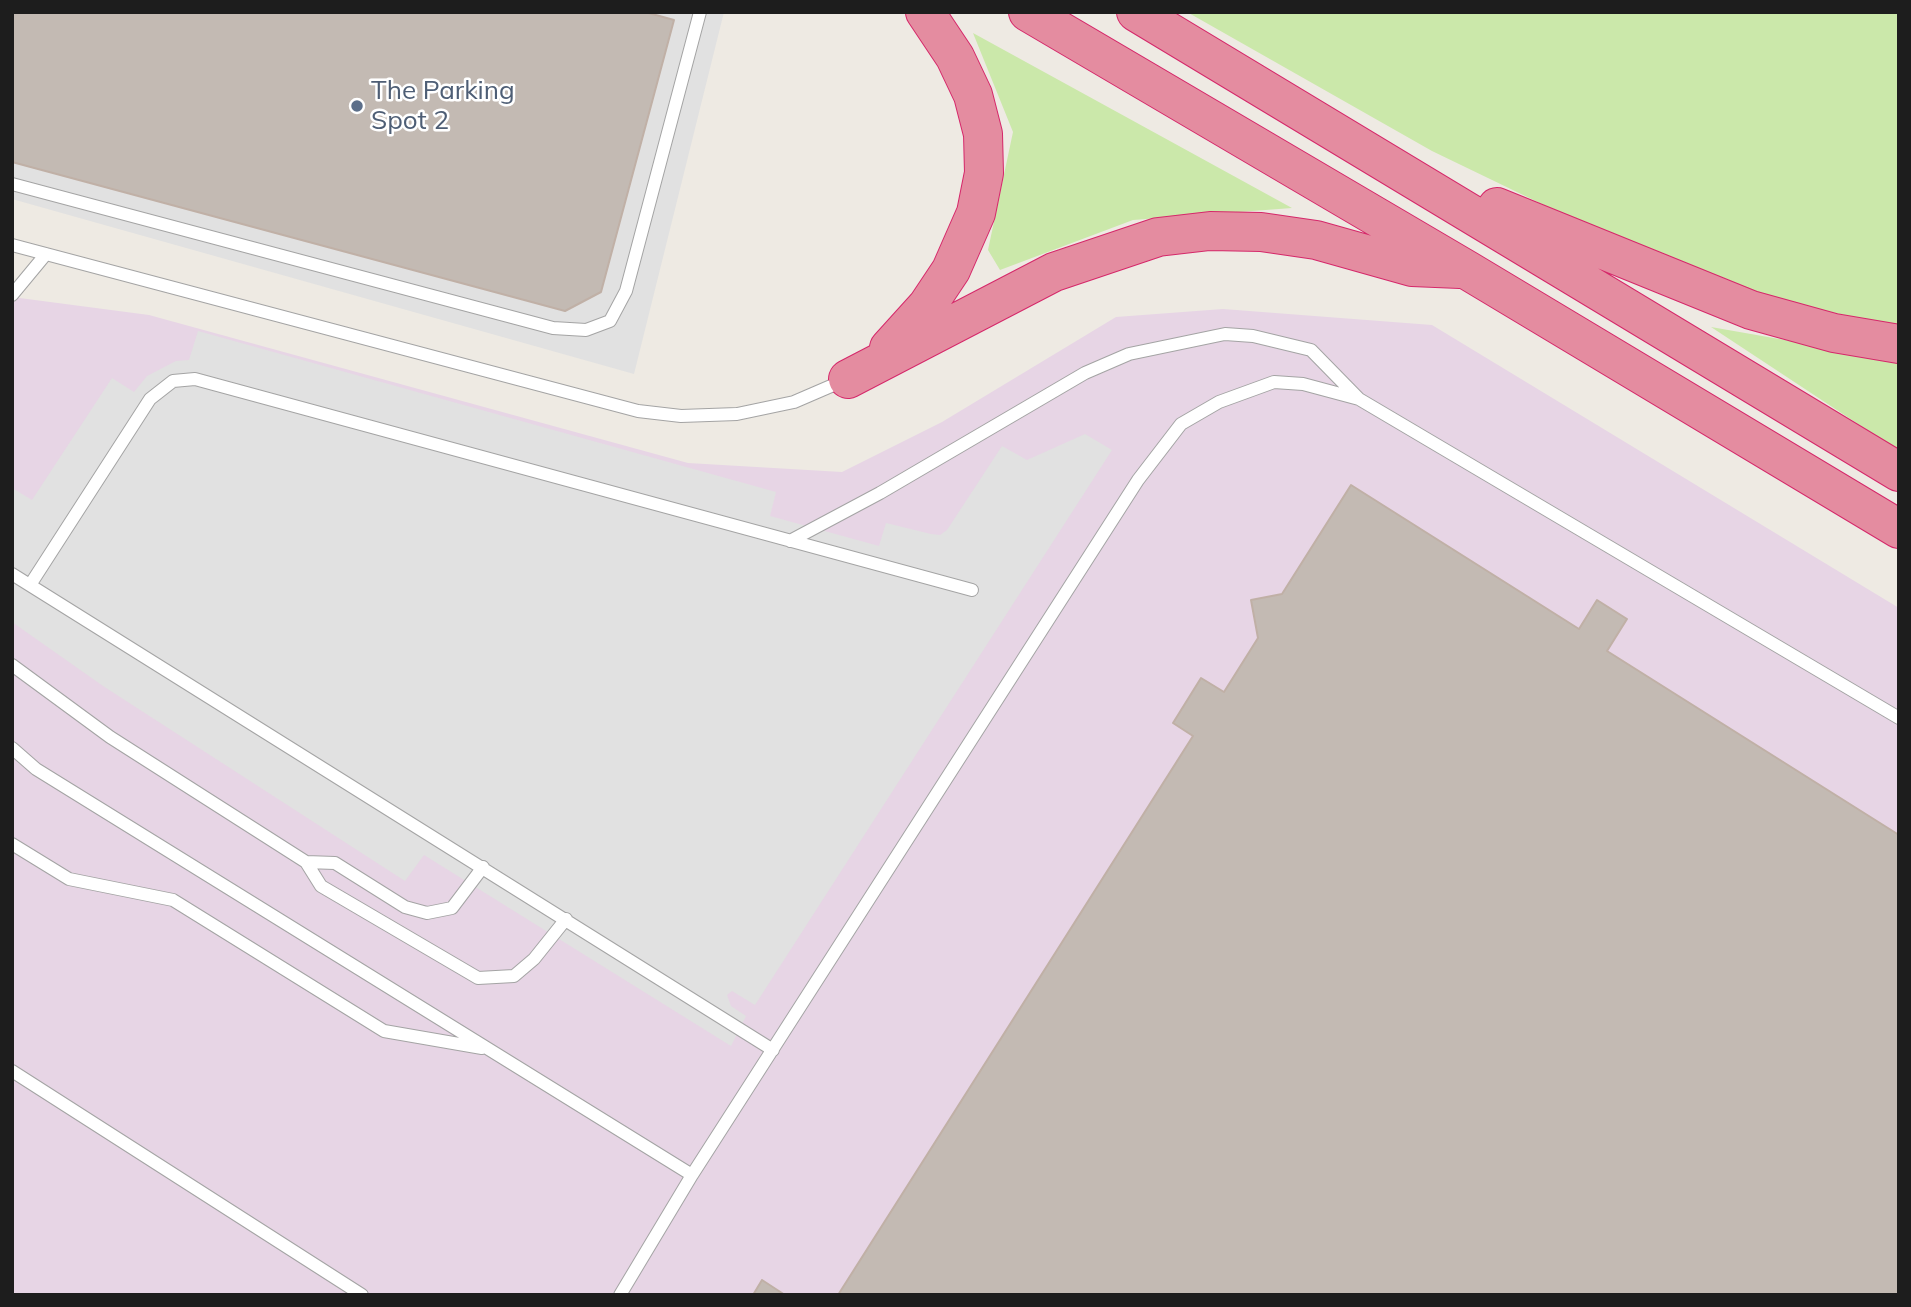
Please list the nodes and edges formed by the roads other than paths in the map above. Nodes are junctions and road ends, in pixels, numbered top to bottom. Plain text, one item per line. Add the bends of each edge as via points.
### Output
1 (700, 12) edge
2 (925, 12) edge
3 (1028, 12) edge
4 (1136, 12) edge
5 (1379, 158) junction
6 (12, 184) edge
7 (12, 245) edge
8 (46, 254) junction
9 (1467, 270) junction
10 (12, 295) edge
11 (1899, 344) edge
12 (848, 379) junction
13 (1359, 400) junction
14 (1899, 472) edge
15 (1899, 529) edge
16 (790, 541) junction
17 (12, 574) edge
18 (30, 585) junction
19 (972, 590) dead end
20 (12, 665) edge
21 (1899, 718) edge
22 (12, 748) edge
23 (12, 844) edge
24 (306, 862) junction
25 (483, 867) junction
26 (566, 919) junction
27 (491, 1049) junction
28 (773, 1050) junction
29 (12, 1071) edge
30 (692, 1175) junction
31 (362, 1295) edge
32 (620, 1295) edge

1 - 6 lane via 626,291 610,321 586,330 553,328
2 - 12 highway via 955,57 979,115 985,153 981,194 961,252 934,297 892,345
3 - 9 highway
4 - 5 highway
5 - 11 highway via 1724,301 1806,326
5 - 14 highway
7 - 8 lane
8 - 10 lane
8 - 12 lane via 638,411 737,415 794,402
9 - 12 highway via 1412,267 1325,242 1261,232 1158,237 1054,272
9 - 15 highway
13 - 16 lane via 1311,350 1253,336 1224,334 1129,354 1084,373 880,494
13 - 21 lane
13 - 28 lane via 1303,384 1275,382 1219,402 1181,424 1138,480
16 - 18 lane via 195,379 173,381 150,399
16 - 19 lane
17 - 18 lane
18 - 25 lane
20 - 24 lane via 110,737
22 - 27 lane via 36,769
23 - 27 lane via 69,879 173,900 384,1031
24 - 25 lane via 335,863 405,907 427,913 452,908
24 - 26 lane via 321,886 478,978 514,976
25 - 26 lane
26 - 28 lane
27 - 30 lane
28 - 30 lane
29 - 31 lane
30 - 32 lane

